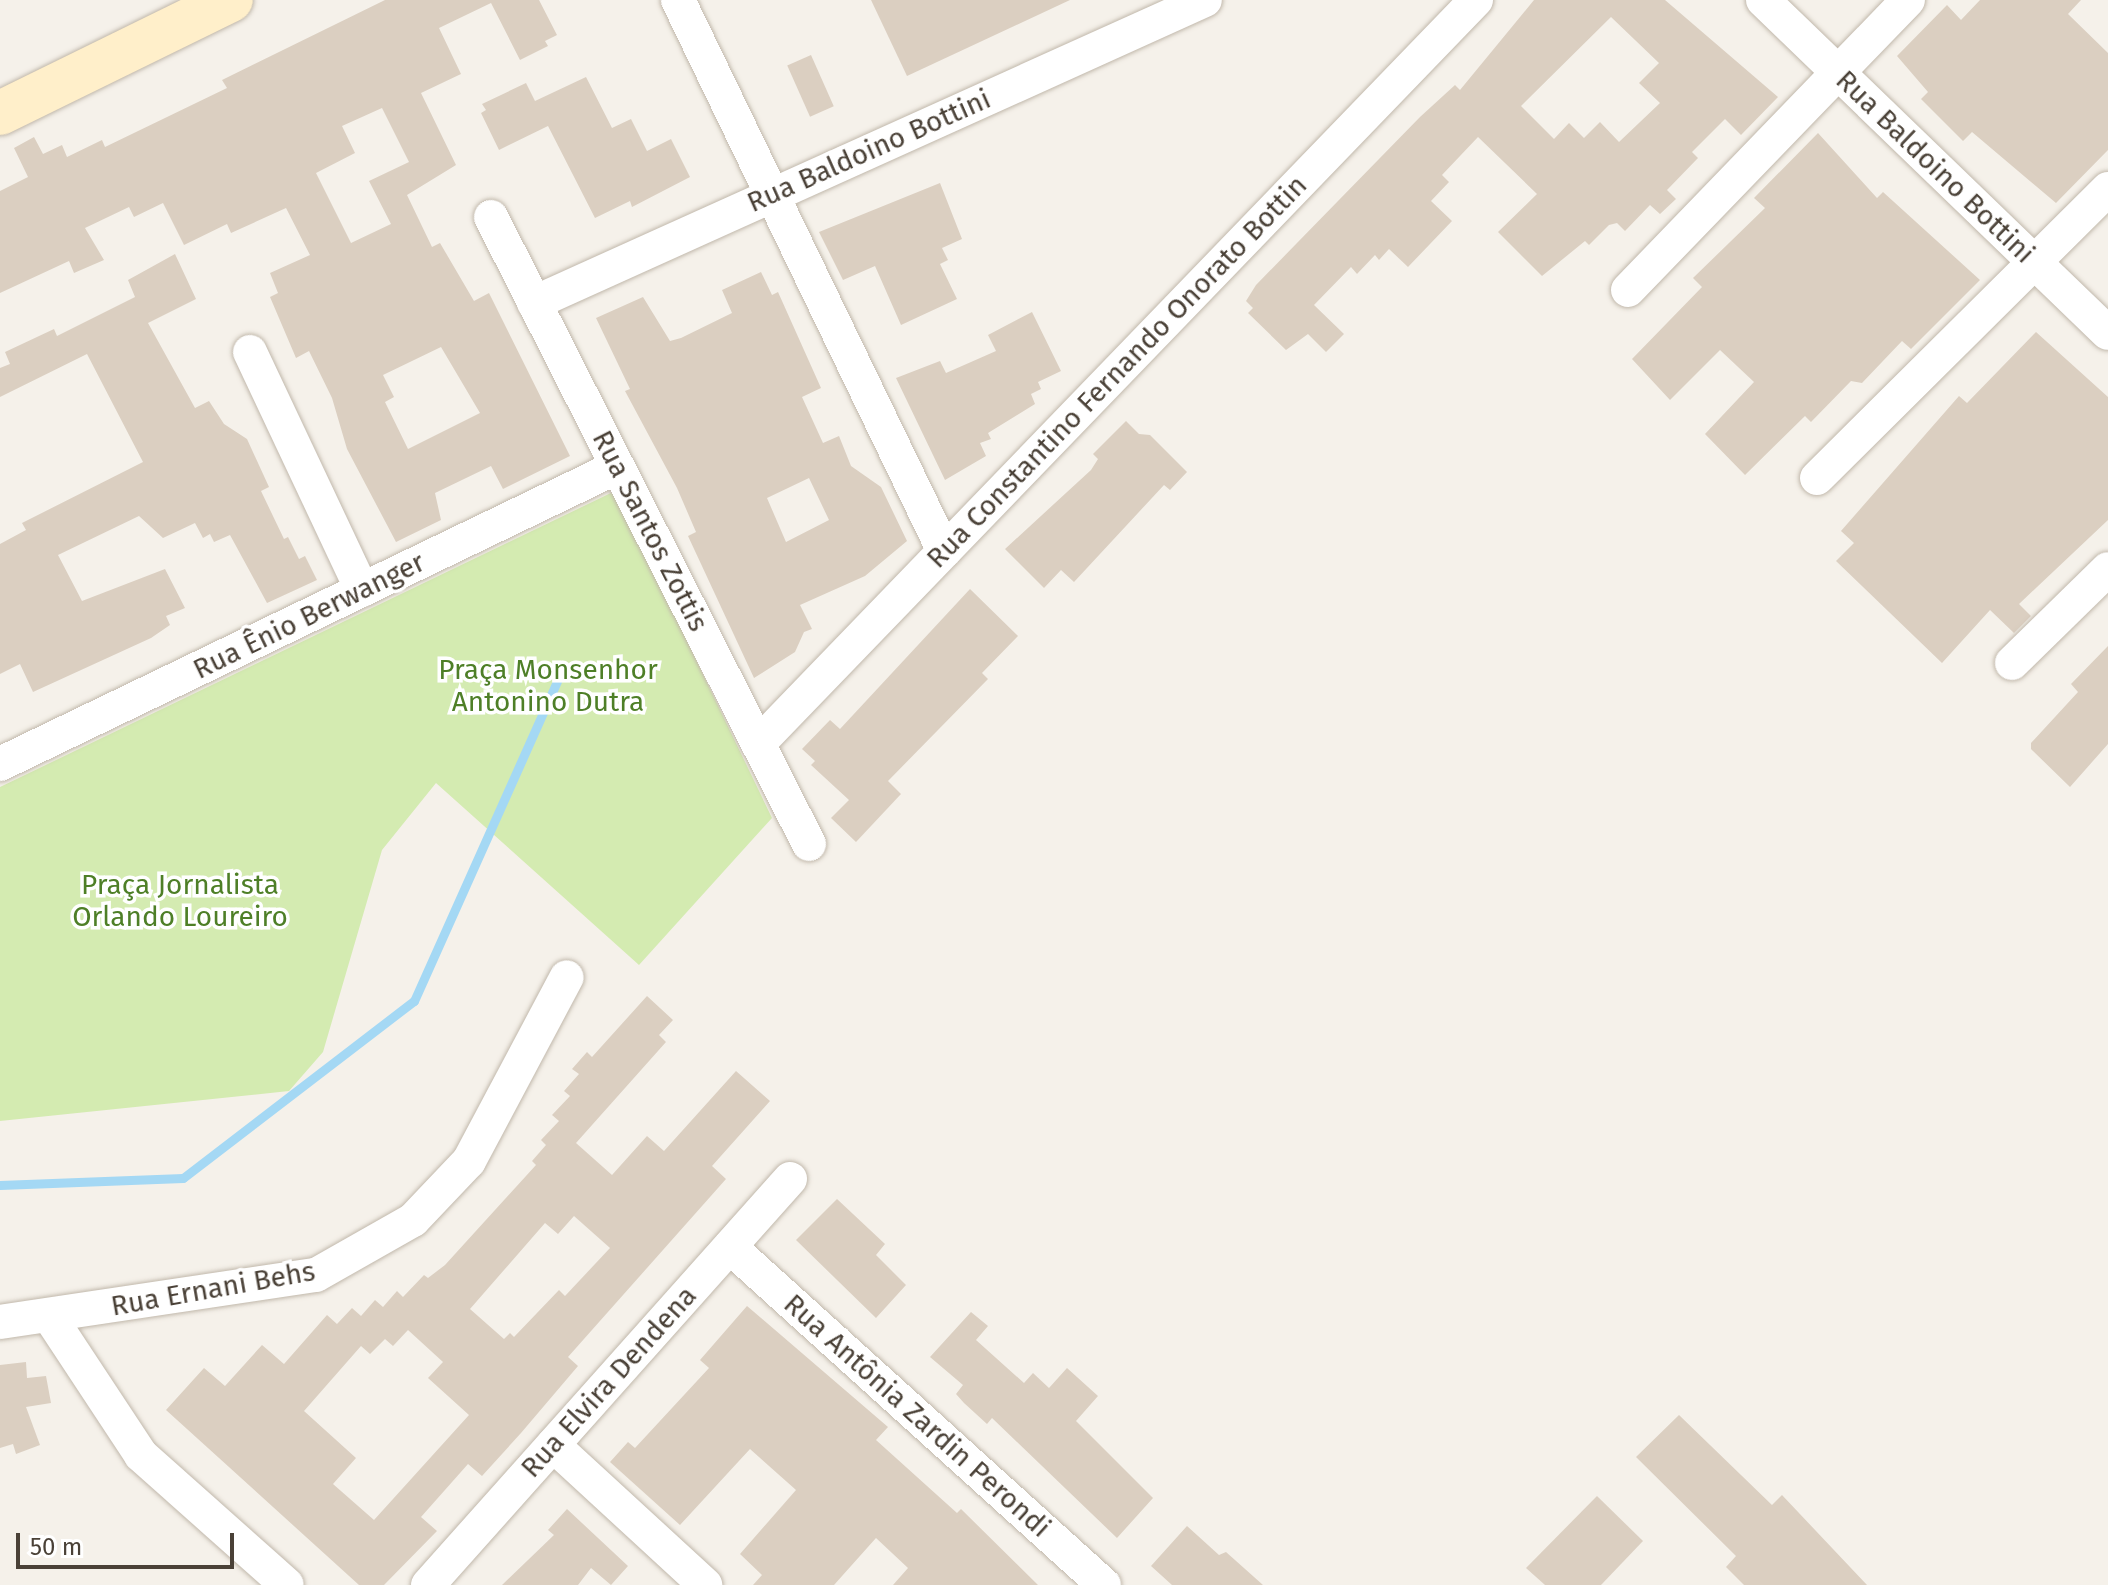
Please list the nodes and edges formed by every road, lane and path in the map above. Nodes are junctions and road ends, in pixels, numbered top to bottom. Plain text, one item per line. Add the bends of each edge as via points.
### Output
1 (231, 0) edge
2 (678, 0) edge
3 (1205, 0) edge
4 (1476, 0) edge
5 (1763, 0) edge
6 (1908, 0) edge
7 (1839, 73) junction
8 (0, 113) edge
9 (2108, 189) edge
10 (772, 194) junction
11 (491, 217) dead end
12 (2036, 264) junction
13 (1628, 290) dead end
14 (534, 303) junction
15 (2108, 333) edge
16 (250, 352) dead end
17 (617, 467) junction
18 (1817, 478) dead end
19 (944, 551) junction
20 (2108, 569) edge
21 (362, 590) junction
22 (2012, 663) dead end
23 (758, 744) junction
24 (0, 764) edge
25 (809, 844) dead end
26 (567, 977) dead end
27 (790, 1179) dead end
28 (730, 1247) junction
29 (50, 1317) junction
30 (0, 1322) edge
31 (553, 1445) junction
32 (287, 1585) edge
33 (428, 1585) edge
34 (705, 1585) edge
35 (1104, 1585) edge

1 - 8 street
2 - 10 street
3 - 10 street, Rua Baldoino Bottini
4 - 19 street, Rua Constantino Fernando Onorato Bottin
5 - 7 street, Rua Baldoino Bottini
6 - 7 street
7 - 12 street, Rua Baldoino Bottini
7 - 13 street
9 - 12 street
10 - 14 street, Rua Baldoino Bottini
10 - 19 street
11 - 14 street, Rua Santos Zottis
12 - 15 street, Rua Baldoino Bottini
12 - 18 street
14 - 17 street, Rua Santos Zottis
16 - 21 street
17 - 21 street, Rua Ênio Berwanger
17 - 23 street, Rua Santos Zottis
19 - 23 street, Rua Constantino Fernando Onorato Bottin
20 - 22 street
21 - 24 street, Rua Ênio Berwanger
23 - 25 street, Rua Santos Zottis
26 - 29 street, Rua Ernani Behs via 469,1161 413,1220 316,1275
27 - 28 street, Rua Elvira Dendena
28 - 31 street, Rua Elvira Dendena
28 - 35 street, Rua Antônia Zardin Perondi
29 - 30 street, Rua Ernani Behs
29 - 32 street via 141,1455
31 - 33 street, Rua Elvira Dendena
31 - 34 street

